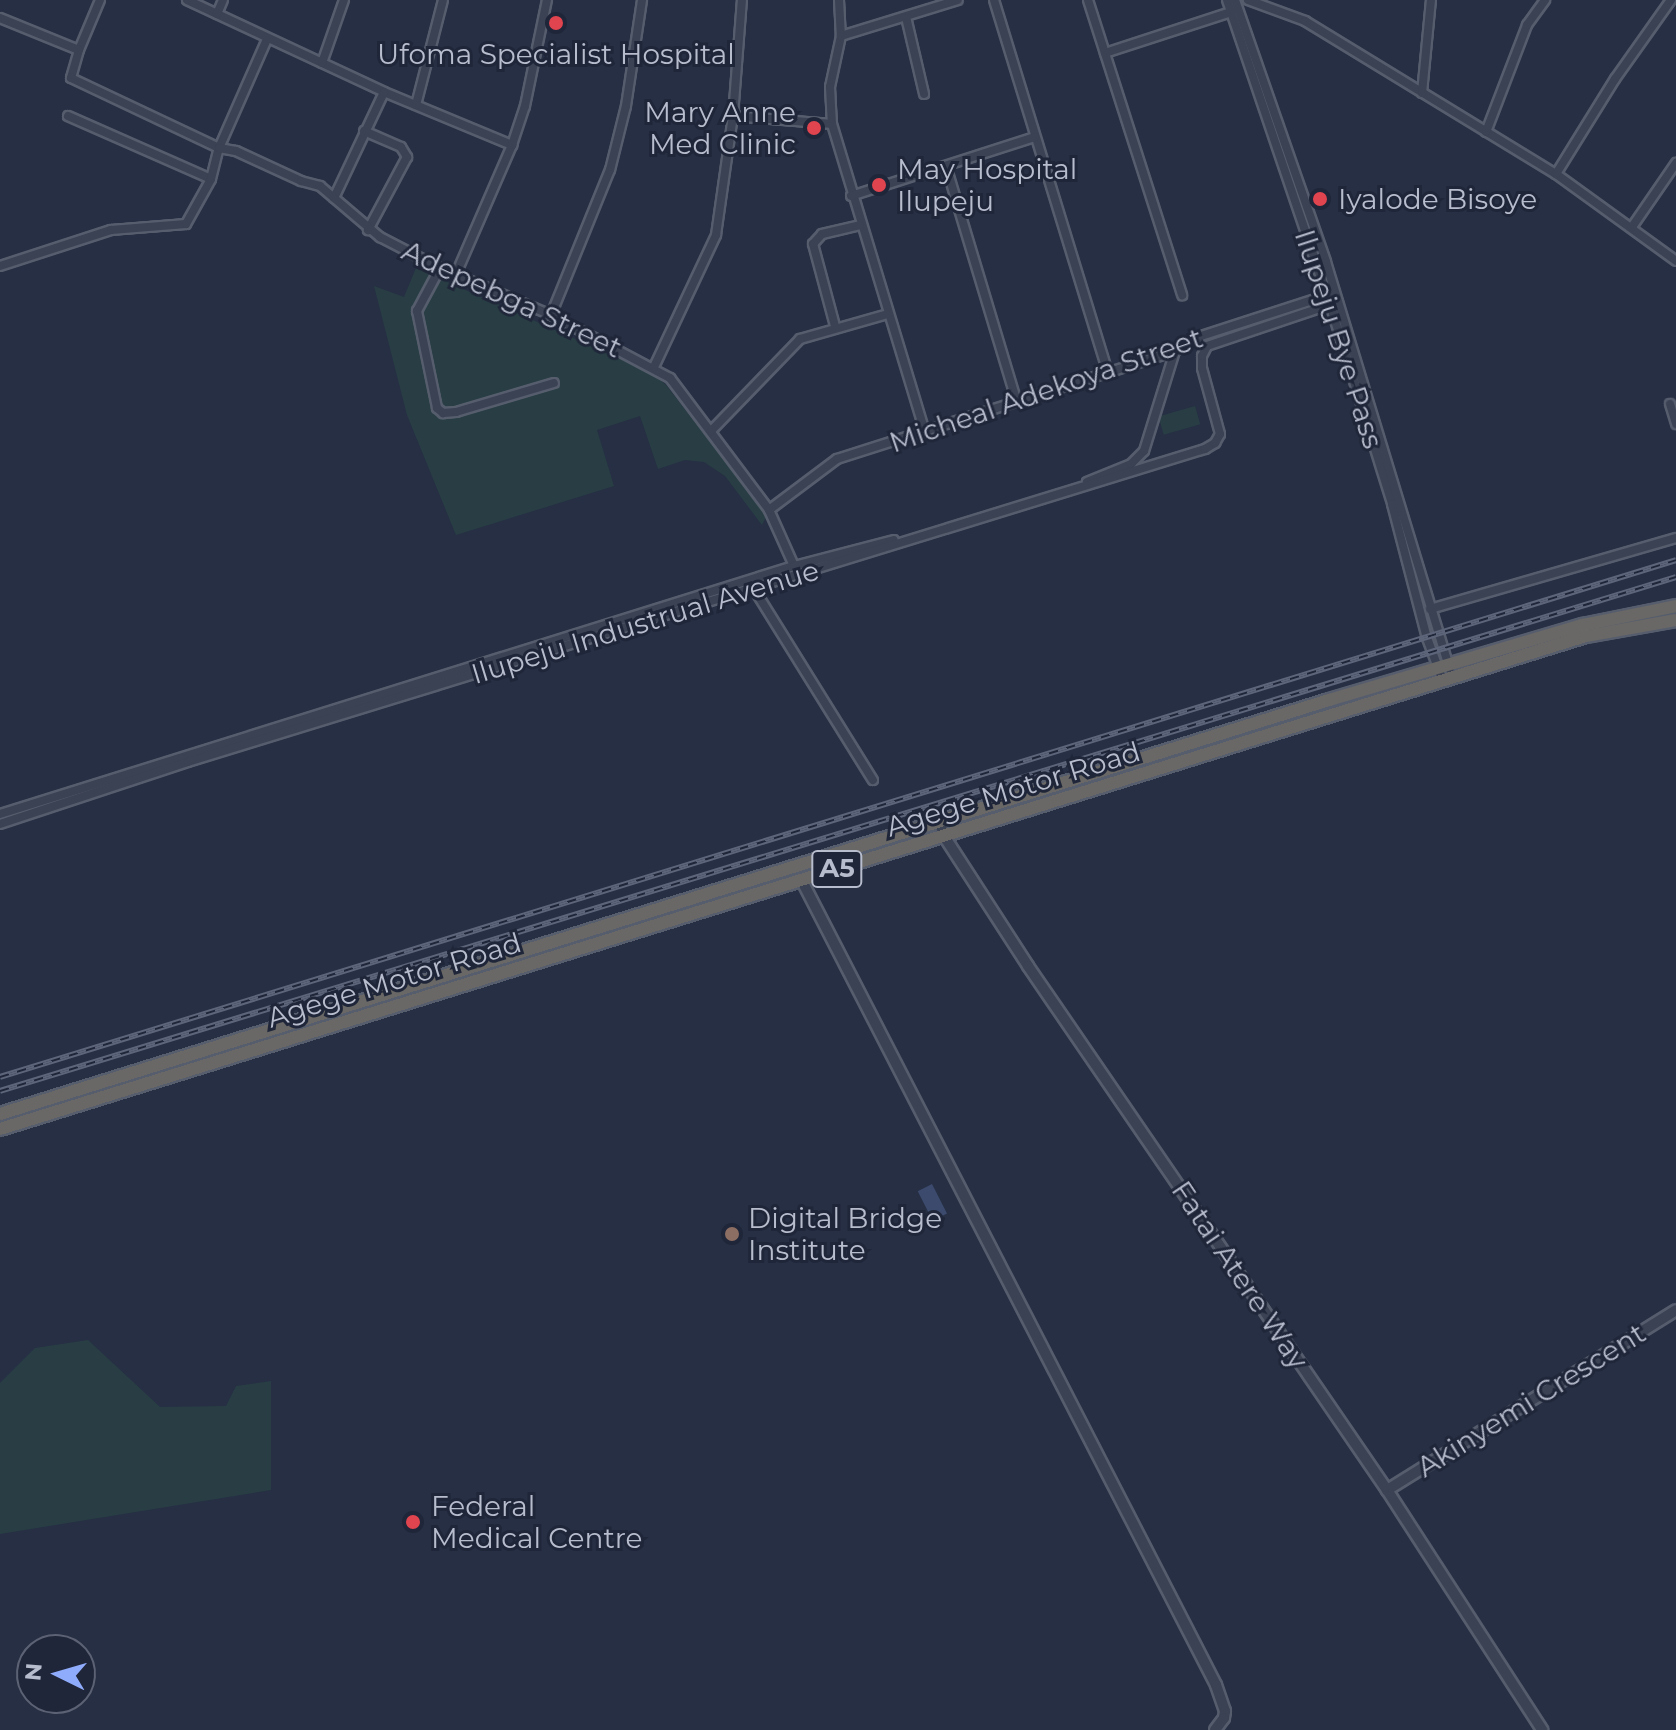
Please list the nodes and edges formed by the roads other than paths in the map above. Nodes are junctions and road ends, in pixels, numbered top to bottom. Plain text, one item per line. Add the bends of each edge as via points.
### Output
1 (100, 0) edge
2 (187, 0) edge
3 (223, 0) edge
4 (344, 0) edge
5 (443, 0) edge
6 (547, 0) edge
7 (642, 0) edge
8 (742, 0) edge
9 (839, 0) edge
10 (958, 0) edge
11 (994, 0) edge
12 (1088, 0) edge
13 (1227, 0) edge
14 (1235, 0) edge
15 (1248, 0) edge
16 (1431, 0) edge
17 (1545, 0) edge
18 (1670, 3) edge
19 (1231, 12) junction
20 (217, 14) junction
21 (906, 17) junction
22 (0, 18) edge
23 (841, 36) junction
24 (267, 39) junction
25 (79, 50) junction
26 (1105, 53) junction
27 (322, 63) junction
28 (384, 92) junction
29 (1422, 93) junction
30 (924, 94) dead end
31 (416, 105) junction
32 (68, 116) dead end
33 (733, 116) junction
34 (832, 124) junction
35 (364, 131) junction
36 (1486, 132) junction
37 (1035, 137) junction
38 (512, 145) junction
39 (218, 152) junction
40 (1676, 163) edge
41 (946, 166) junction
42 (1556, 174) junction
43 (211, 179) junction
44 (851, 196) junction
45 (334, 198) junction
46 (860, 225) junction
47 (1632, 227) junction
48 (368, 230) junction
49 (1676, 261) edge
50 (0, 266) edge
51 (440, 268) junction
52 (456, 274) junction
53 (1182, 295) dead end
54 (1332, 299) junction
55 (888, 314) junction
56 (551, 315) junction
57 (835, 326) junction
58 (1175, 351) junction
59 (654, 367) junction
60 (1202, 368) joint
61 (1108, 372) junction
62 (554, 383) dead end
63 (1016, 400) junction
64 (1670, 404) dead end
65 (1676, 424) edge
66 (924, 429) junction
67 (711, 431) junction
68 (769, 510) junction
69 (1676, 538) edge
70 (794, 566) junction
71 (754, 589) junction
72 (1676, 606) edge
73 (1430, 609) junction
74 (1676, 620) edge
75 (1446, 673) junction
76 (873, 780) dead end
77 (0, 814) edge
78 (939, 819) junction
79 (0, 824) edge
80 (944, 836) junction
81 (802, 881) junction
82 (15, 1109) junction
83 (0, 1114) edge
84 (22, 1122) junction
85 (0, 1129) edge
86 (1676, 1310) edge
87 (1387, 1490) junction
88 (1215, 1730) edge
89 (1542, 1730) edge

1 - 25 street
2 - 20 street
3 - 20 street
4 - 27 street
5 - 31 street
6 - 38 street
7 - 56 street via 610,170
8 - 33 street
9 - 23 street
10 - 21 street
11 - 37 street
12 - 26 street
13 - 19 street, Ilupeju Bye Pass
14 - 54 street, Ilupeju Bye Pass
15 - 29 street via 1305,21
16 - 29 street
17 - 36 street via 1527,25
18 - 42 street
19 - 26 street
19 - 54 street, Ilupeju Bye Pass
20 - 24 street
21 - 23 street
21 - 30 street
22 - 25 street
23 - 34 street via 830,87
24 - 27 street
24 - 39 street
25 - 39 street, Adepebga Street via 71,78
26 - 53 street
27 - 28 street
28 - 31 street
28 - 35 street
29 - 36 street
31 - 38 street
32 - 43 street
33 - 34 street
33 - 59 street via 716,235
34 - 44 street
35 - 45 street
35 - 48 street via 401,147 407,157
36 - 42 street
37 - 41 street
37 - 61 street
38 - 52 street
39 - 43 street
39 - 45 street, Adepebga Street via 320,186
40 - 47 street
41 - 44 street
41 - 63 street
42 - 47 street
43 - 50 street via 186,224 111,230
44 - 46 street
45 - 48 street, Adepebga Street
46 - 55 street
46 - 57 street via 822,234 813,244
47 - 49 street
48 - 51 street, Adepebga Street
51 - 52 street, Adepebga Street
51 - 62 street via 417,311 437,408 456,412
52 - 56 street, Adepebga Street
54 - 58 street, Micheal Adekoya Street via 1201,336
54 - 60 street, Micheal Adekoya Street via 1207,346
54 - 73 street, Ilupeju Bye Pass
54 - 75 street, Ilupeju Bye Pass
55 - 57 street
55 - 66 street
56 - 59 street, Adepebga Street
57 - 67 street via 788,347
58 - 61 street, Micheal Adekoya Street
58 - 70 street, Ilupeju Industrual Avenue via 1144,451 1131,464 974,517
59 - 67 street, Adepebga Street via 676,384
60 - 71 street, Ilupeju Industrual Avenue via 1220,434 1205,449
61 - 63 street, Micheal Adekoya Street
63 - 66 street, Micheal Adekoya Street
64 - 65 street
66 - 68 street, Micheal Adekoya Street via 837,459
67 - 68 street, Adepebga Street
68 - 70 street, Adepebga Street
69 - 73 street
70 - 77 street, Ilupeju Industrual Avenue
71 - 76 street
71 - 79 street, Ilupeju Industrual Avenue
72 - 75 highway, Agege Motor Road / A5 via 1583,625
73 - 75 street, Ilupeju Bye Pass
74 - 75 highway, Agege Motor Road / A5 via 1586,636
75 - 78 highway, Agege Motor Road / A5
75 - 80 highway, Agege Motor Road / A5
78 - 80 street, Fatai Atere Way
78 - 82 highway, Agege Motor Road / A5
80 - 81 highway, Agege Motor Road / A5
80 - 87 street, Fatai Atere Way
81 - 84 highway, Agege Motor Road / A5
81 - 88 street via 1216,1685 1225,1711
82 - 83 highway, Agege Motor Road / A5
82 - 84 highway
84 - 85 highway, Agege Motor Road / A5
86 - 87 street, Akinyemi Crescent
87 - 89 street, Fatai Atere Way

